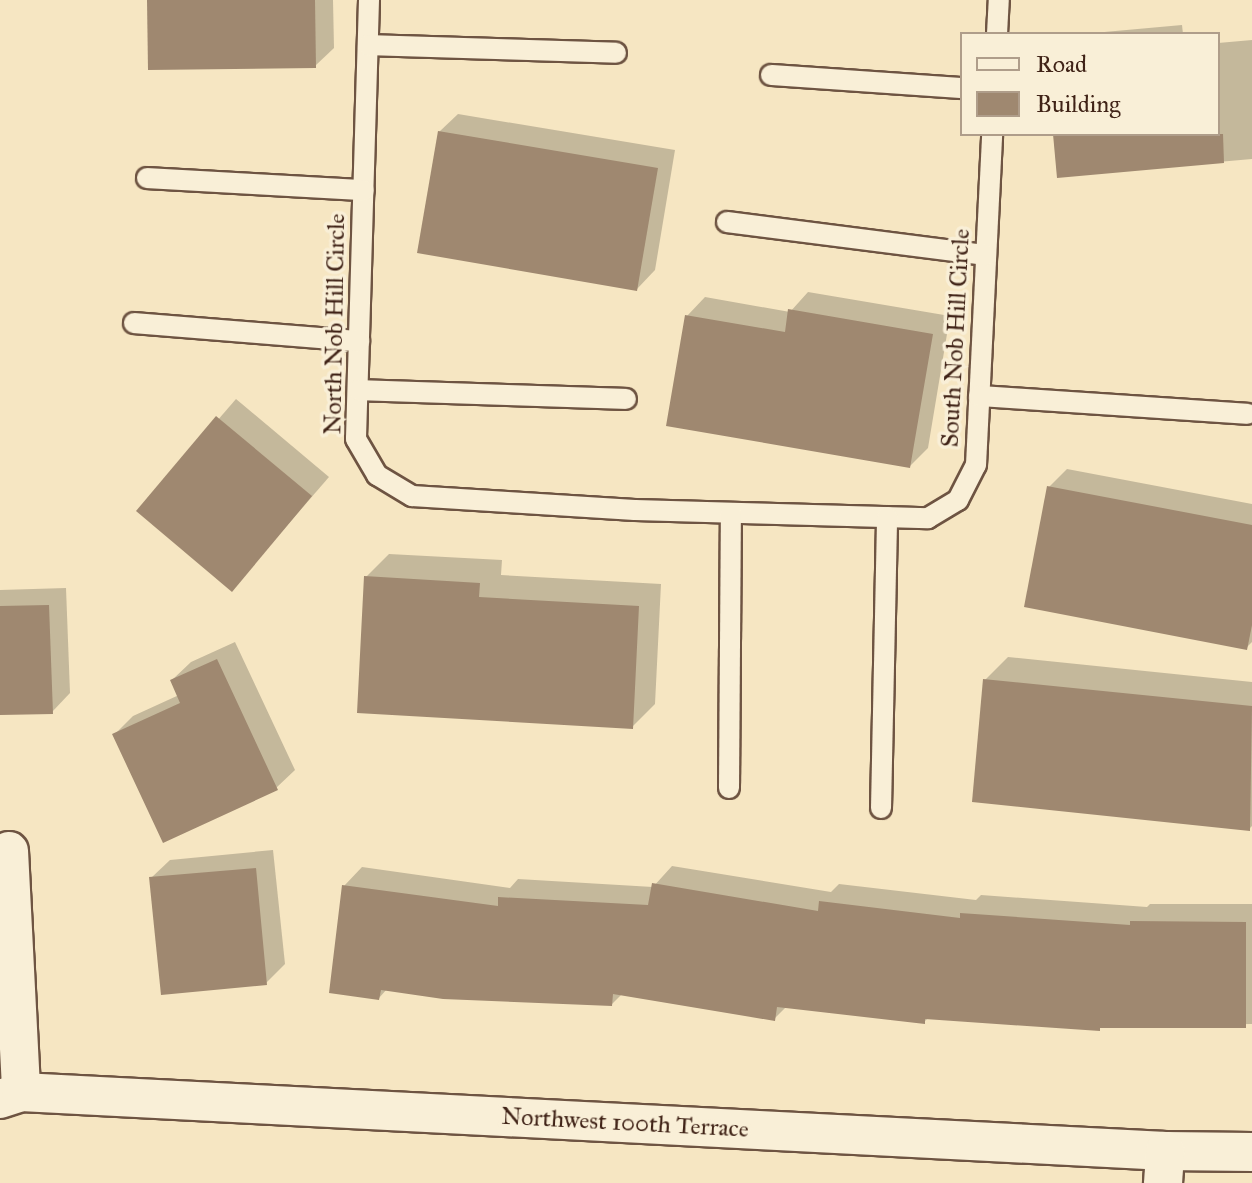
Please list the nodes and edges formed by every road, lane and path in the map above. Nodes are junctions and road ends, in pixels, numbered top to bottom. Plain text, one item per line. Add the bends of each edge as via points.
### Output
1 (369, 0) edge
2 (999, 0) edge
3 (997, 32) edge
4 (368, 45) junction
5 (616, 53) dead end
6 (771, 75) dead end
7 (960, 88) edge
8 (992, 136) edge
9 (147, 178) dead end
10 (364, 190) junction
11 (727, 222) dead end
12 (986, 255) junction
13 (134, 323) dead end
14 (359, 341) junction
15 (358, 390) junction
16 (979, 396) junction
17 (626, 399) dead end
18 (1247, 414) dead end
19 (635, 510) joint
20 (731, 513) junction
21 (887, 517) junction
22 (729, 788) dead end
23 (881, 808) dead end
24 (9, 851) dead end
25 (11, 1096) edge
26 (1252, 1152) edge
27 (1164, 1167) edge

1 - 4 lane, North Nob Hill Circle
2 - 3 lane
4 - 5 lane
4 - 10 lane, North Nob Hill Circle
6 - 7 lane
8 - 12 lane, South Nob Hill Circle
9 - 10 lane
10 - 14 lane, North Nob Hill Circle
11 - 12 lane
12 - 16 lane, South Nob Hill Circle
13 - 14 lane
14 - 15 lane, North Nob Hill Circle
15 - 17 lane
15 - 19 lane, North Nob Hill Circle via 356,439 377,475 412,496
16 - 18 lane
16 - 21 lane, South Nob Hill Circle via 976,465 958,500 928,518
19 - 20 lane, South Nob Hill Circle
20 - 21 lane, South Nob Hill Circle
20 - 22 lane
21 - 23 lane
24 - 25 street
25 - 27 street, Northwest 100th Terrace
26 - 27 street, Northwest 100th Terrace

